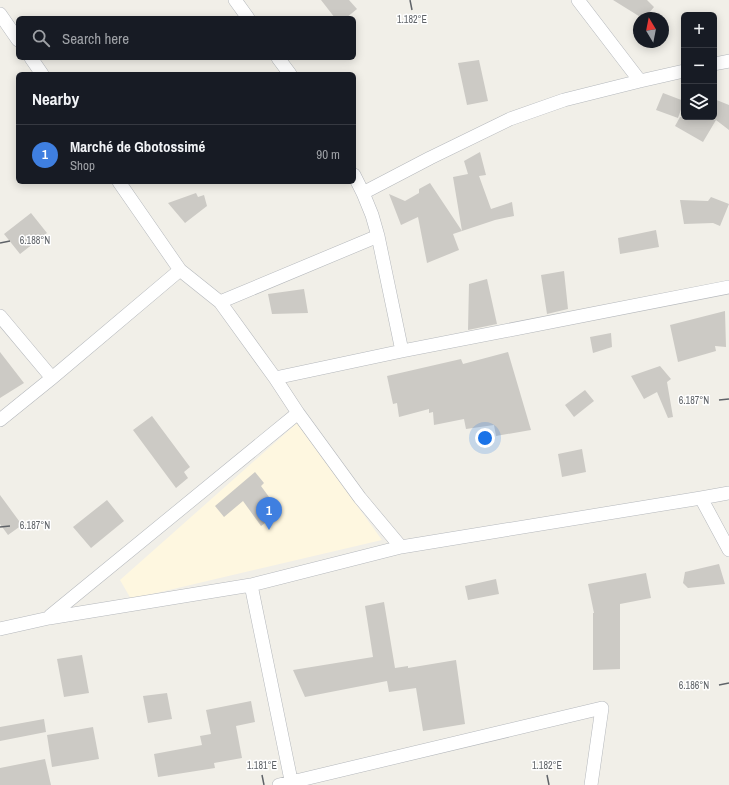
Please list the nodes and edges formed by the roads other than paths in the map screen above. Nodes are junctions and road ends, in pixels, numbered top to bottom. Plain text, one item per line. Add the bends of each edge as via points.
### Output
1 (235, 0) edge
2 (578, 0) edge
3 (0, 14) edge
4 (247, 16) edge
5 (16, 37) edge
6 (32, 60) edge
7 (280, 60) edge
8 (729, 61) edge
9 (717, 63) edge
10 (41, 72) edge
11 (288, 72) edge
12 (681, 72) edge
13 (640, 81) junction
14 (356, 179) edge
15 (120, 184) edge
16 (363, 193) junction
17 (378, 236) junction
18 (180, 270) junction
19 (729, 287) edge
20 (220, 302) junction
21 (0, 316) edge
22 (402, 351) junction
23 (52, 378) junction
24 (275, 378) junction
25 (298, 413) junction
26 (0, 420) edge
27 (729, 493) edge
28 (701, 498) junction
29 (401, 547) junction
30 (729, 550) edge
31 (251, 585) junction
32 (49, 618) junction
33 (0, 629) edge
34 (287, 784) edge
35 (590, 785) edge

1 - 4 street
2 - 13 street
3 - 5 street
6 - 10 street
7 - 11 street
8 - 9 street
12 - 13 street
13 - 16 street via 564,100 510,119
14 - 16 street
15 - 18 street
16 - 17 street
17 - 20 street
17 - 22 street
18 - 20 street
18 - 23 street
19 - 22 street
20 - 24 street
21 - 23 street
22 - 24 street
23 - 26 street
24 - 25 street
25 - 29 street via 360,498
25 - 32 street
27 - 28 street
28 - 29 street
28 - 30 street
29 - 31 street
31 - 32 street
31 - 34 street
32 - 33 street
34 - 35 street via 602,708

